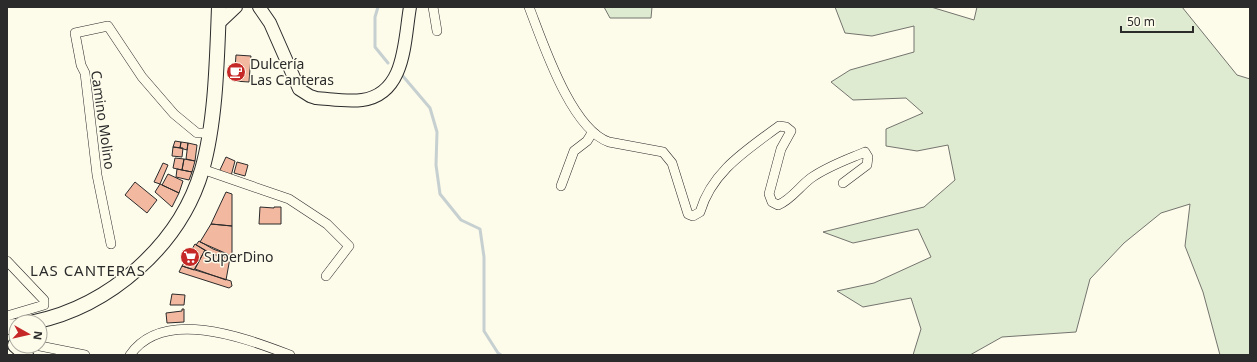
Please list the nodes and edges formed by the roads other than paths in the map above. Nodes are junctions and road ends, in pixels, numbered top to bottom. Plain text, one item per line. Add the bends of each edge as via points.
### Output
1 (219, 7) edge
2 (236, 7) edge
3 (248, 7) edge
4 (410, 7) edge
5 (433, 7) edge
6 (530, 7) edge
7 (260, 9) edge
8 (218, 24) junction
9 (437, 31) dead end
10 (592, 133) junction
11 (209, 134) junction
12 (202, 169) junction
13 (843, 184) dead end
14 (560, 186) dead end
15 (111, 244) dead end
16 (7, 261) edge
17 (326, 276) dead end
18 (29, 314) edge
19 (48, 320) edge
20 (48, 348) edge
21 (85, 355) edge
22 (130, 355) edge
23 (290, 355) edge

1 - 8 main road
2 - 8 main road
3 - 7 main road
4 - 7 main road via 399,69 392,84 374,97 355,100 316,98 299,89 270,24
5 - 9 street
6 - 10 street via 558,80
8 - 11 main road
10 - 13 street via 601,140 663,152 672,163 688,214 693,216 700,212 704,197 714,181 740,156 779,126 790,131 781,149 769,194 772,202 778,205 785,202 811,178 865,152 868,157 867,164
10 - 14 street via 587,141 574,151
11 - 12 main road
11 - 15 street, Camino Molino via 197,133 174,114 142,77 108,26 75,33 85,73 97,175
12 - 17 street via 289,199 327,224 349,246
12 - 19 main road via 182,216 148,259 108,292
16 - 18 street via 44,300 44,305
20 - 21 street
22 - 23 street via 144,341 157,334 179,329 199,329 257,343

